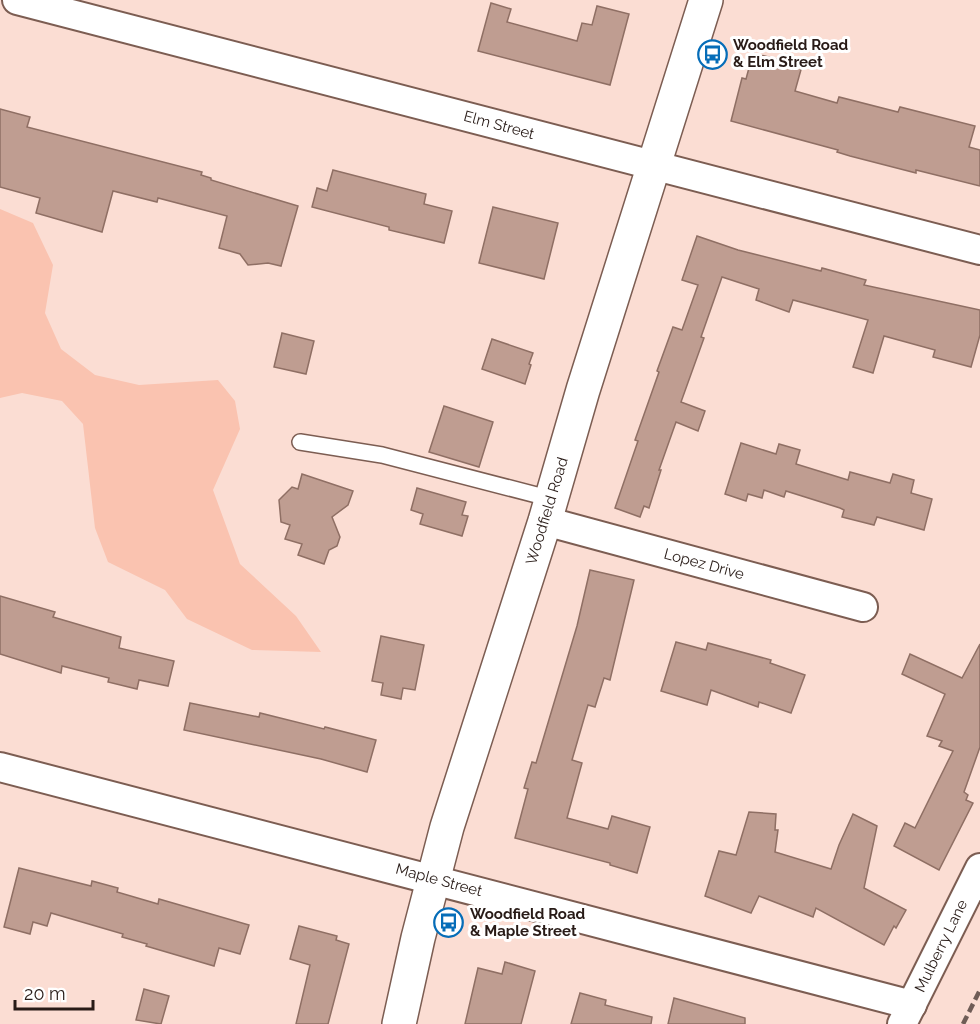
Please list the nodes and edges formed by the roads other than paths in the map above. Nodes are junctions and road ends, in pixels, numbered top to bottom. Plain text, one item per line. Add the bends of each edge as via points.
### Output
1 (17, 0) edge
2 (706, 0) edge
3 (655, 165) junction
4 (980, 250) edge
5 (300, 442) dead end
6 (548, 510) junction
7 (863, 607) dead end
8 (0, 767) edge
9 (980, 868) edge
10 (433, 879) junction
11 (907, 1014) edge
12 (399, 1024) edge

1 - 3 street, Elm Street
2 - 3 main road, Woodfield Road
3 - 4 street, Elm Street
3 - 6 main road, Woodfield Road
5 - 6 lane via 382,455
6 - 7 street, Lopez Drive
6 - 10 main road, Woodfield Road
8 - 10 street, Maple Street
9 - 11 street, Mulberry Lane
10 - 11 street, Maple Street
10 - 12 main road, Woodfield Road

